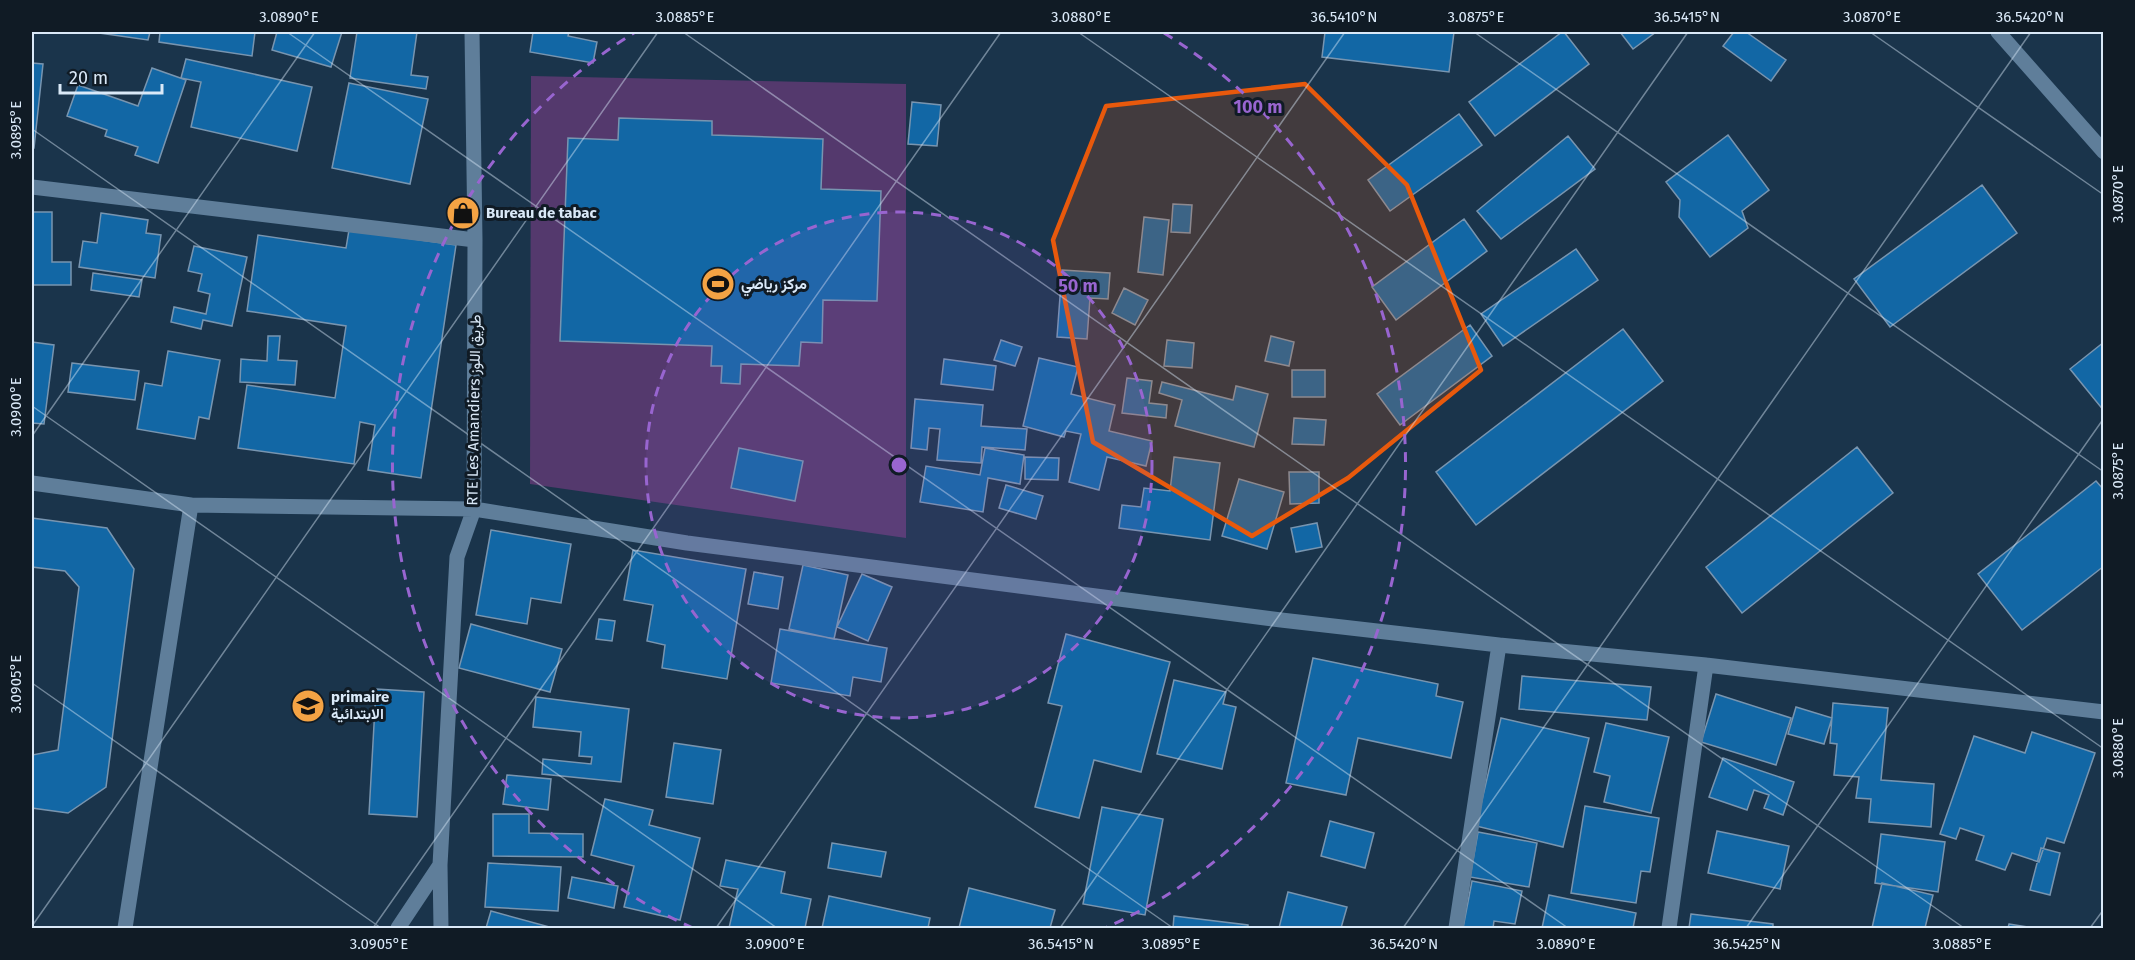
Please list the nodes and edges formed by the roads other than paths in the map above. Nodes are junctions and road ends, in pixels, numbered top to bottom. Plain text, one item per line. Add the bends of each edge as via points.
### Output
1 (472, 32) edge
2 (1998, 32) edge
3 (2103, 152) edge
4 (32, 188) edge
5 (475, 240) junction
6 (32, 483) edge
7 (191, 505) junction
8 (474, 509) junction
9 (1499, 645) junction
10 (1706, 665) junction
11 (2103, 712) edge
12 (440, 865) junction
13 (125, 928) edge
14 (398, 928) edge
15 (441, 928) edge
16 (1456, 928) edge
17 (1669, 928) edge

1 - 5 street, RTE Les Amandiers طريق اللوز
2 - 3 street
4 - 5 street
5 - 8 street, RTE Les Amandiers طريق اللوز
6 - 7 street
7 - 8 street
7 - 13 street
8 - 9 street via 687,543
8 - 12 street, RTE Les Amandiers طريق اللوز via 457,557
9 - 10 street
9 - 16 street
10 - 11 street
10 - 17 street
12 - 14 street
12 - 15 street, RTE Les Amandiers طريق اللوز

